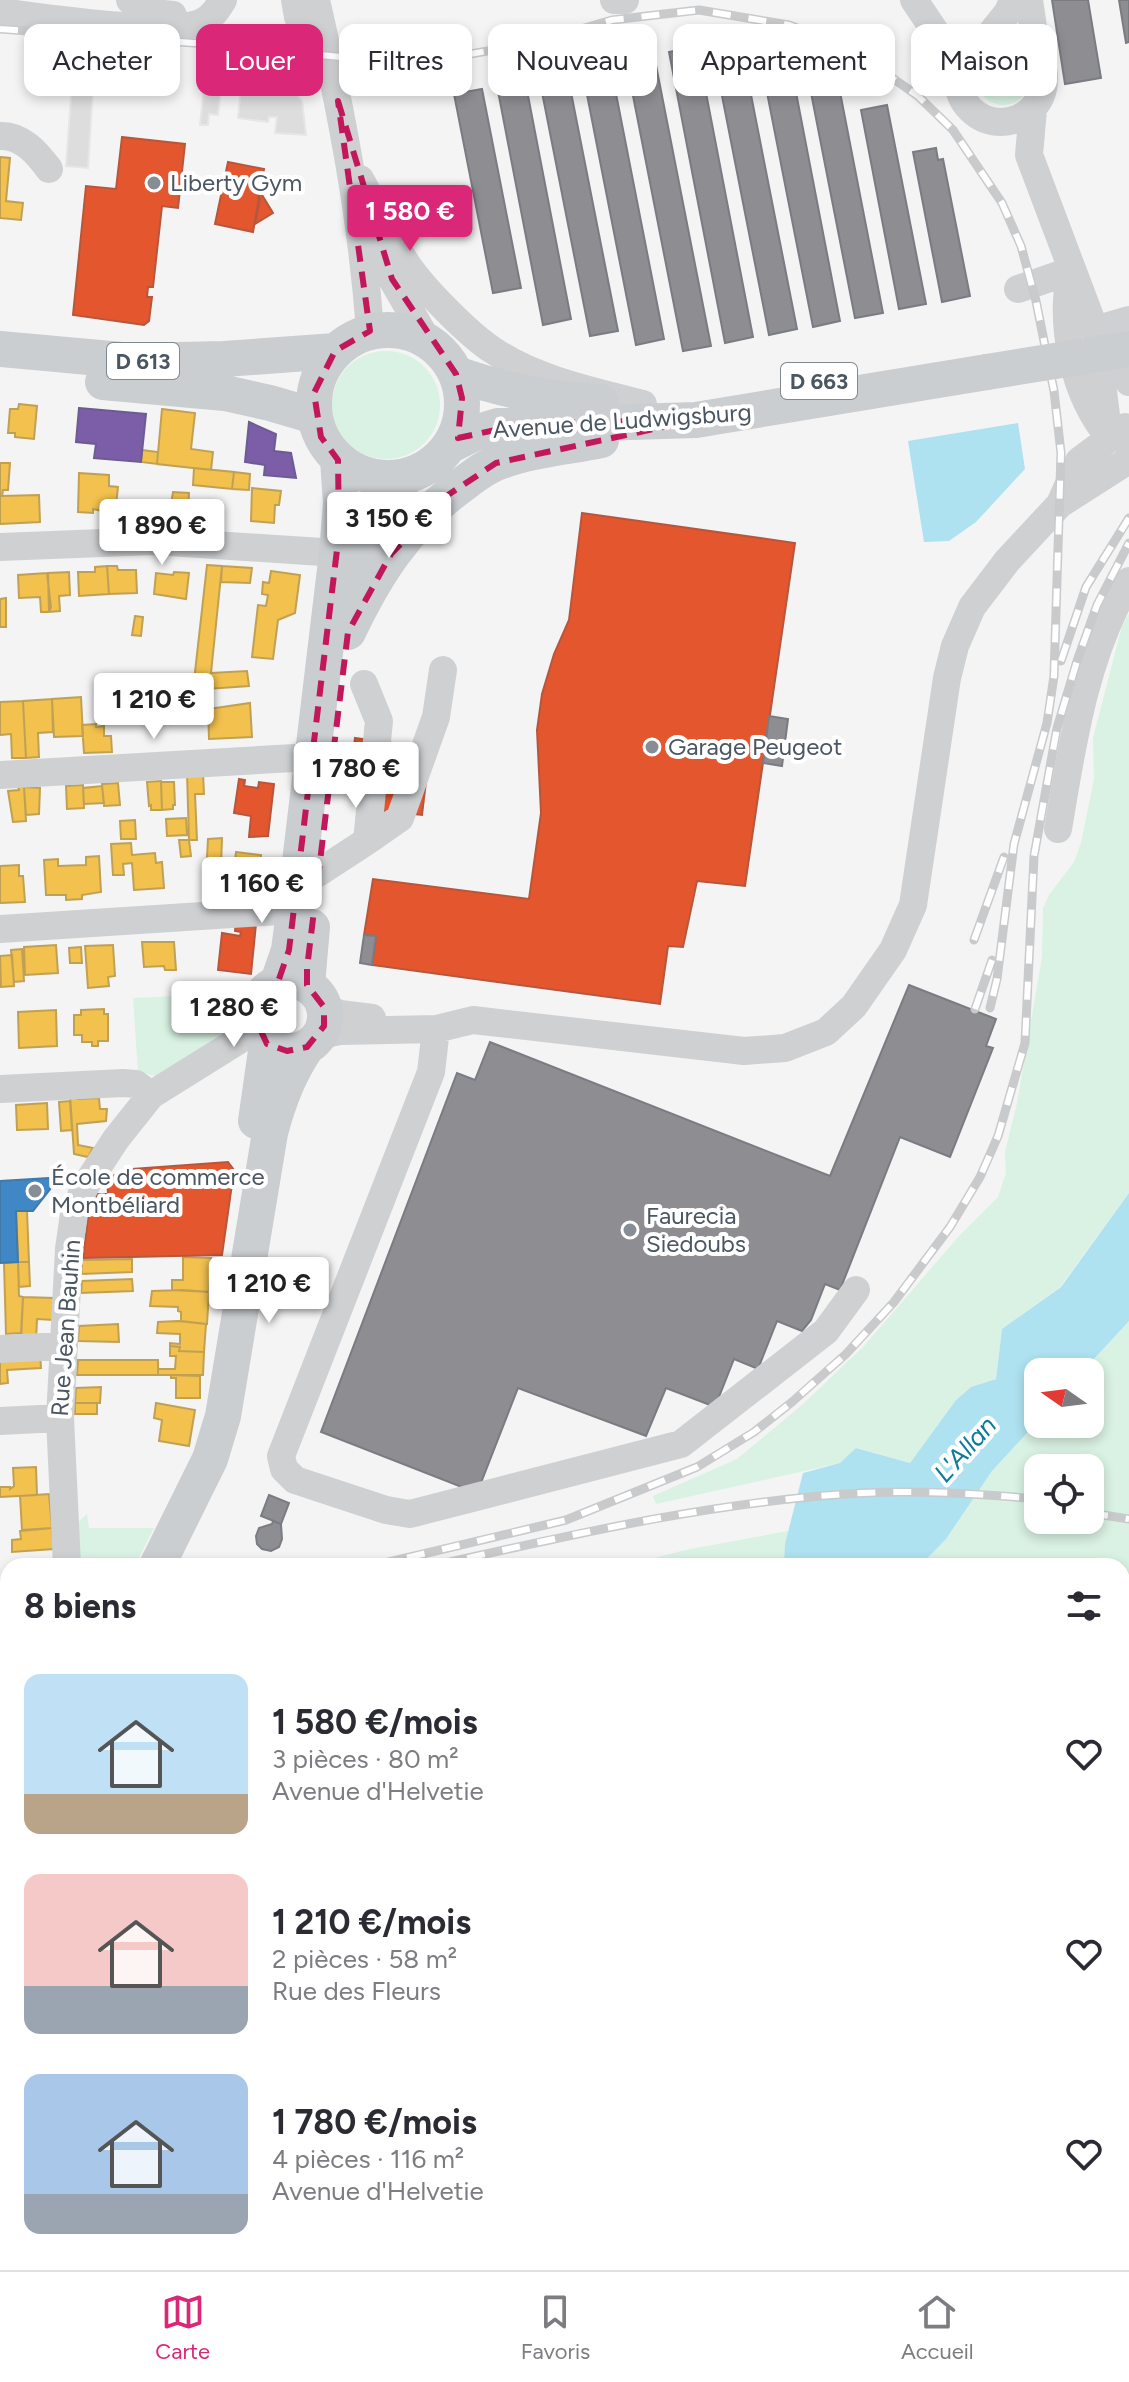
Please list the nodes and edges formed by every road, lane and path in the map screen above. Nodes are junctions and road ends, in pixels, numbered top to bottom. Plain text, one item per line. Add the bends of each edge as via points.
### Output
1 (130, 0) edge
2 (211, 0) edge
3 (223, 0) edge
4 (295, 0) edge
5 (316, 0) edge
6 (330, 0) edge
7 (614, 0) edge
8 (625, 0) edge
9 (914, 0) edge
10 (1013, 0) edge
11 (1029, 0) edge
12 (0, 12) edge
13 (930, 24) edge
14 (955, 24) edge
15 (997, 24) edge
16 (1033, 24) edge
17 (329, 55) junction
18 (960, 96) edge
19 (1041, 96) edge
20 (338, 101) junction
21 (1033, 109) junction
22 (993, 122) junction
23 (0, 136) edge
24 (1029, 155) junction
25 (49, 169) dead end
26 (360, 179) junction
27 (1070, 271) junction
28 (1018, 289) dead end
29 (1129, 320) edge
30 (1112, 330) edge
31 (370, 331) junction
32 (427, 340) junction
33 (0, 349) edge
34 (1129, 349) edge
35 (335, 351) junction
36 (991, 362) junction
37 (0, 371) edge
38 (456, 374) junction
39 (1129, 382) edge
40 (1077, 385) junction
41 (643, 404) junction
42 (314, 416) junction
43 (696, 420) junction
44 (1122, 433) edge
45 (449, 446) junction
46 (338, 460) junction
47 (1129, 460) edge
48 (1079, 461) junction
49 (407, 476) junction
50 (1084, 490) junction
51 (1060, 504) junction
52 (0, 547) edge
53 (337, 553) junction
54 (1129, 581) edge
55 (348, 632) junction
56 (443, 670) dead end
57 (364, 684) dead end
58 (312, 757) junction
59 (0, 775) edge
60 (1058, 829) dead end
61 (367, 841) junction
62 (318, 873) junction
63 (294, 912) junction
64 (0, 929) edge
65 (307, 1011) junction
66 (436, 1029) junction
67 (262, 1036) junction
68 (0, 1089) edge
69 (151, 1095) junction
70 (856, 1290) dead end
71 (64, 1346) junction
72 (0, 1349) edge
73 (60, 1418) junction
74 (0, 1421) edge
75 (67, 1558) edge
76 (149, 1558) edge
77 (161, 1558) edge

1 - 2 street via 145,12 186,16 201,13
3 - 12 street via 202,22 178,28
4 - 17 street via 298,17
5 - 17 street
6 - 17 street
7 - 8 street
9 - 13 street
9 - 14 street
10 - 15 street
11 - 16 street
17 - 20 street
18 - 22 street via 979,117
19 - 21 street
20 - 26 street
20 - 31 street
21 - 22 street via 1021,118
21 - 24 street
22 - 24 street
23 - 25 street via 35,150
24 - 27 street
26 - 32 street via 392,279
26 - 41 street, Avenue de Ludwigsburg via 410,268 493,351 531,371
27 - 28 street
27 - 30 street
27 - 40 street via 1065,301
29 - 30 street
30 - 36 main road, Avenue de Ludwigsburg / D 663
30 - 39 street
30 - 44 street via 1106,403
31 - 32 main road via 409,332
31 - 35 main road
32 - 38 main road
33 - 35 main road, D 613 via 133,361
34 - 36 main road, Avenue de Ludwigsburg / D 663, bridge
35 - 42 main road via 321,370
36 - 41 main road, Avenue de Ludwigsburg / D 663
36 - 43 main road, Avenue de Ludwigsburg / D 663
37 - 42 main road, D 613 via 225,393
38 - 41 main road, Avenue de Ludwigsburg / D 663 via 569,401
38 - 45 main road via 462,398 460,424
40 - 44 street via 1098,424
40 - 48 street
42 - 46 main road
43 - 45 main road, Avenue de Ludwigsburg / D 663 via 498,426
43 - 55 main road, D 663 via 526,453 473,477 414,525 368,591
44 - 48 street
44 - 50 street
45 - 49 main road via 423,470
46 - 49 main road via 358,473 382,479
46 - 53 main road, D 663
47 - 50 street
48 - 51 street
49 - 55 main road, D 663 via 364,540 355,565
50 - 51 street
51 - 66 street via 972,607 947,678 913,905 893,950 854,1006 826,1032 785,1048 744,1051 473,1020
52 - 53 street via 154,541
53 - 58 main road, D 663
54 - 60 street via 1091,674 1074,734
55 - 62 main road, D 663
56 - 61 street via 436,717 400,818
57 - 61 street via 379,721
58 - 59 street
58 - 63 main road, D 663
61 - 62 street
62 - 65 main road, D 663
63 - 64 street
63 - 65 main road, D 663 via 289,950
65 - 66 street via 340,1031
65 - 67 main road via 287,1051
65 - 67 main road via 261,996 255,1018
65 - 77 main road, D 663 via 270,1133 223,1416 210,1459
66 - 70 street via 431,1072 281,1456 295,1480 410,1514 681,1444 826,1331
67 - 69 street, Rue Jean Bauhin
67 - 76 main road via 212,1405 197,1453
68 - 69 street via 123,1083 136,1084
69 - 71 street, Rue Jean Bauhin via 84,1188 74,1214
71 - 72 street
71 - 73 street, Rue Jean Bauhin
73 - 74 street
73 - 75 street, Rue Jean Bauhin

